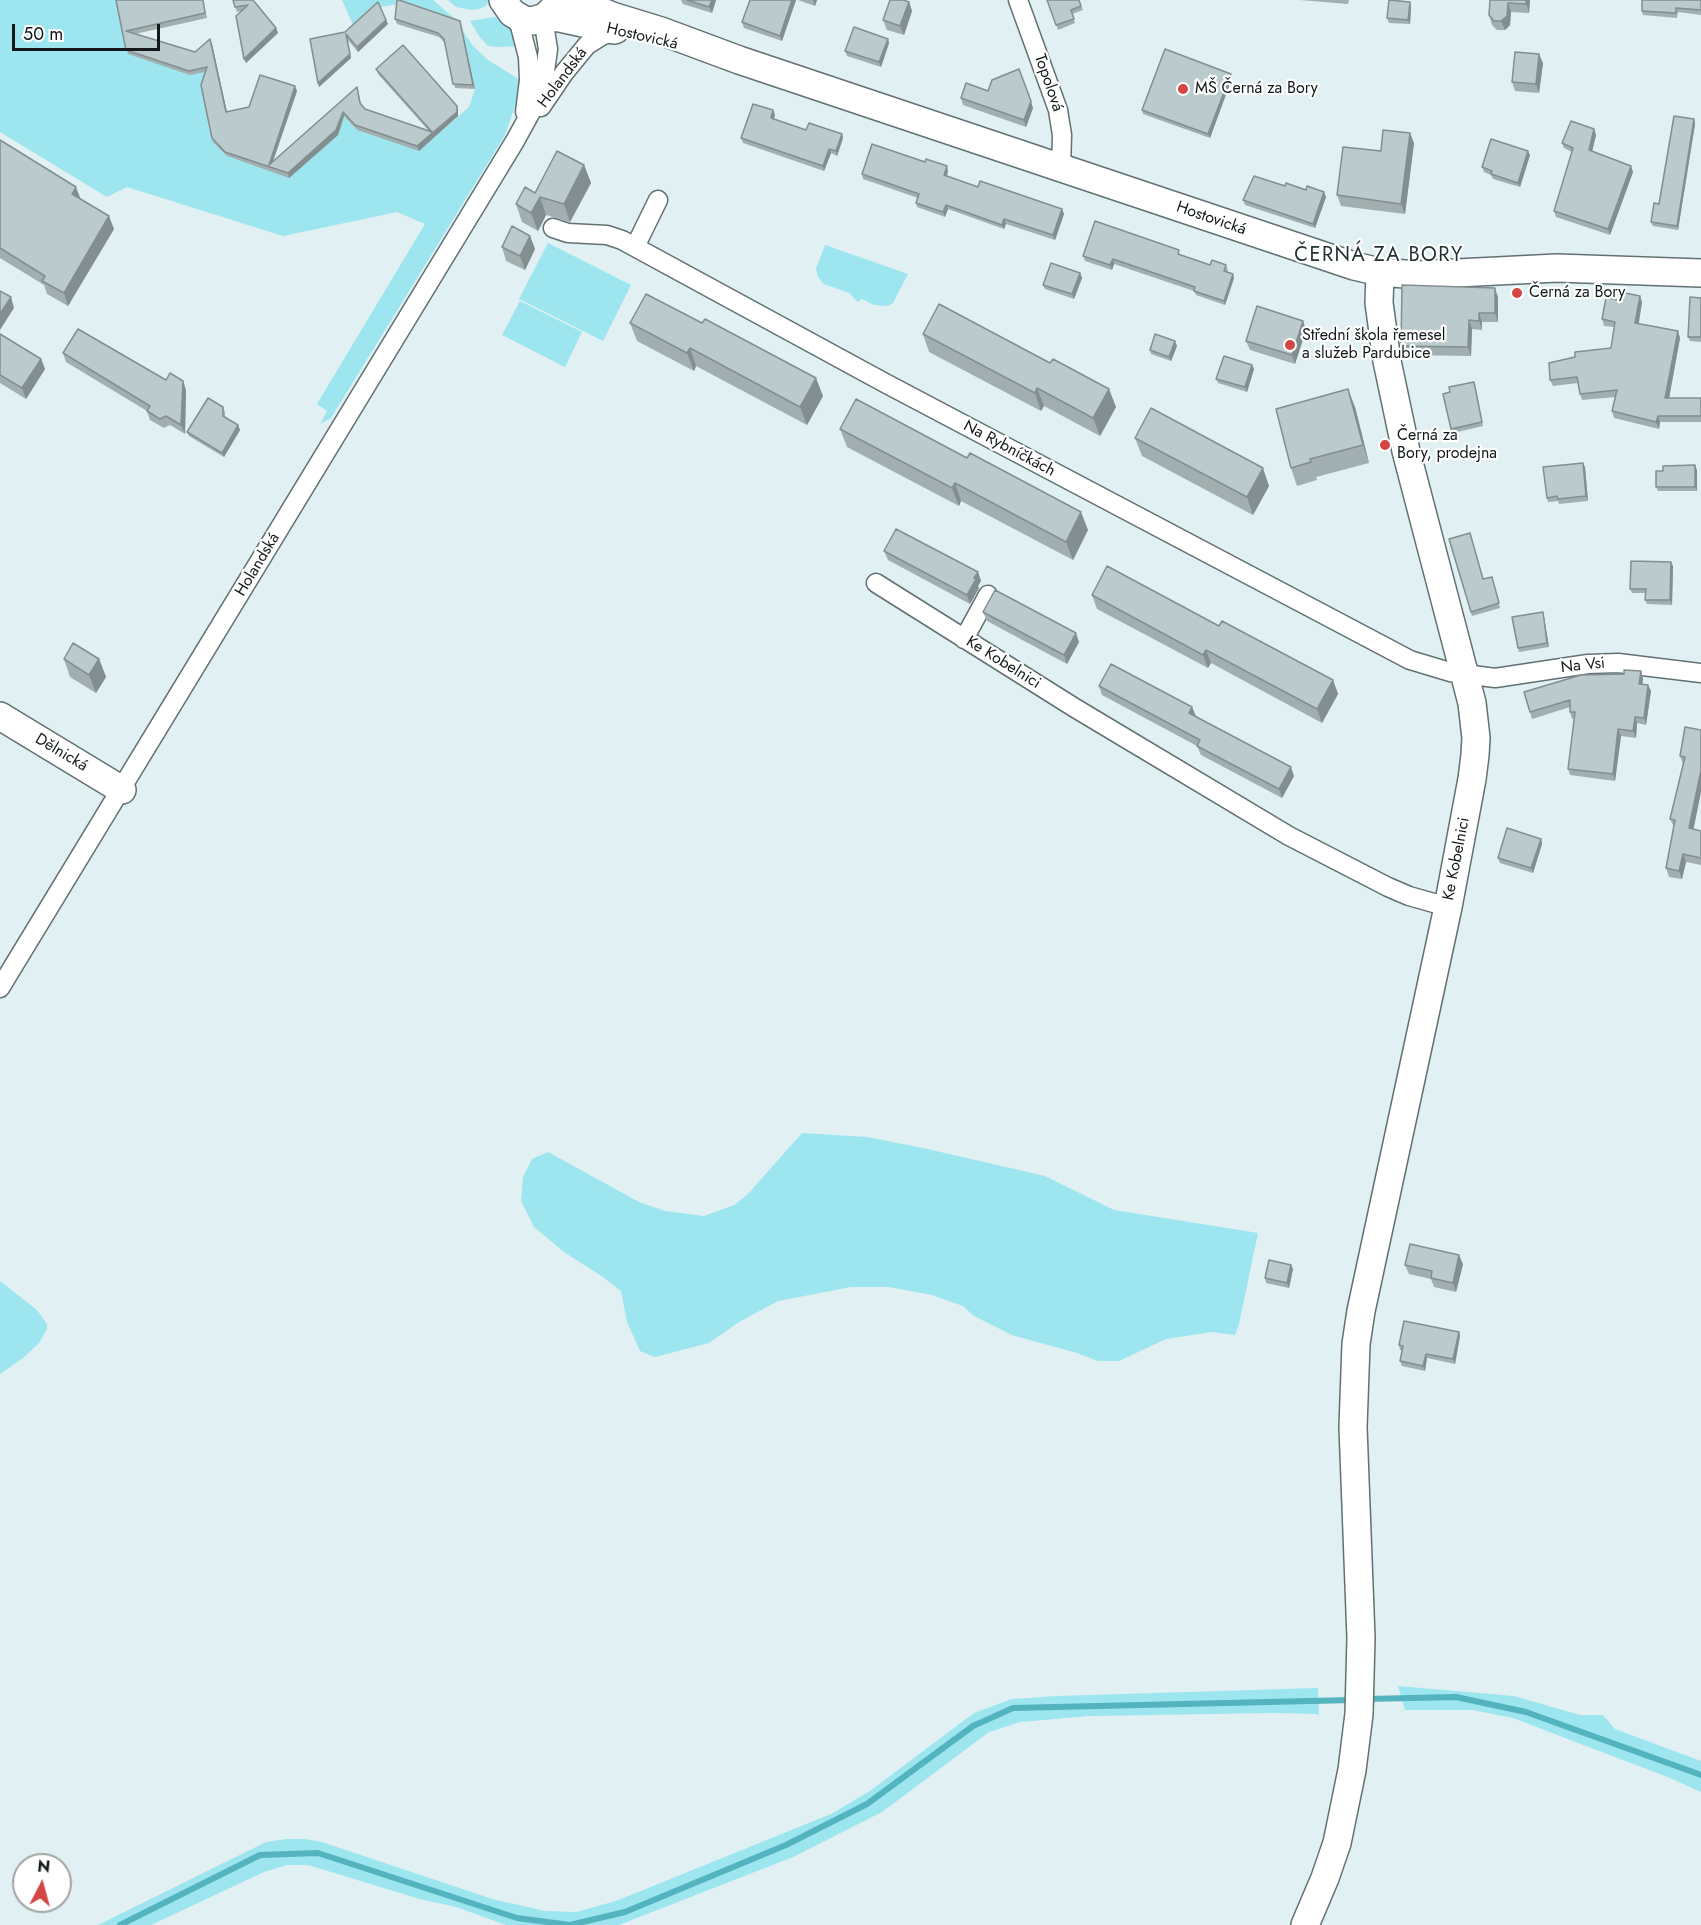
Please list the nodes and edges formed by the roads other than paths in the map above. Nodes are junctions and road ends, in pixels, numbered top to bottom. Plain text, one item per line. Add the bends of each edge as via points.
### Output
1 (575, 0) edge
2 (1018, 0) edge
3 (508, 7) edge
4 (549, 12) edge
5 (624, 32) junction
6 (739, 60) junction
7 (515, 141) junction
8 (1061, 169) junction
9 (658, 200) dead end
10 (554, 228) dead end
11 (635, 247) junction
12 (1380, 272) junction
13 (1701, 273) edge
14 (876, 583) dead end
15 (988, 595) dead end
16 (964, 639) junction
17 (1701, 673) edge
18 (1465, 675) junction
19 (0, 716) edge
20 (122, 790) junction
21 (1448, 907) junction
22 (0, 988) edge
23 (1305, 1925) edge

1 - 6 street, Hostovická
2 - 8 street, Topolová via 1058,110
3 - 4 street, Hostovická via 524,20 532,21
3 - 7 street, Holandská via 524,37 530,67 525,110
4 - 5 street, Hostovická
4 - 7 street, Holandská via 543,86
5 - 6 street, Hostovická
5 - 7 street, Holandská via 603,35 587,45
6 - 8 street, Hostovická
7 - 20 street, Holandská
8 - 12 street, Hostovická via 1314,254
9 - 11 street
10 - 11 street, Na Rybníčkách via 578,235 616,237
11 - 18 street, Na Rybníčkách via 1395,653
12 - 13 street, Hostovická via 1437,275 1576,268
12 - 18 street, Ke Kobelnici via 1382,329 1406,451
14 - 16 street, Ke Kobelnici
15 - 16 street
16 - 21 street, Ke Kobelnici via 1290,836 1388,887
17 - 18 street, Na Vsi via 1618,663 1508,677
18 - 21 street, Ke Kobelnici via 1474,721 1475,755
19 - 20 street, Dělnická
20 - 22 street, Holandská
21 - 23 street via 1356,1344 1353,1427 1361,1638 1359,1714 1340,1832

